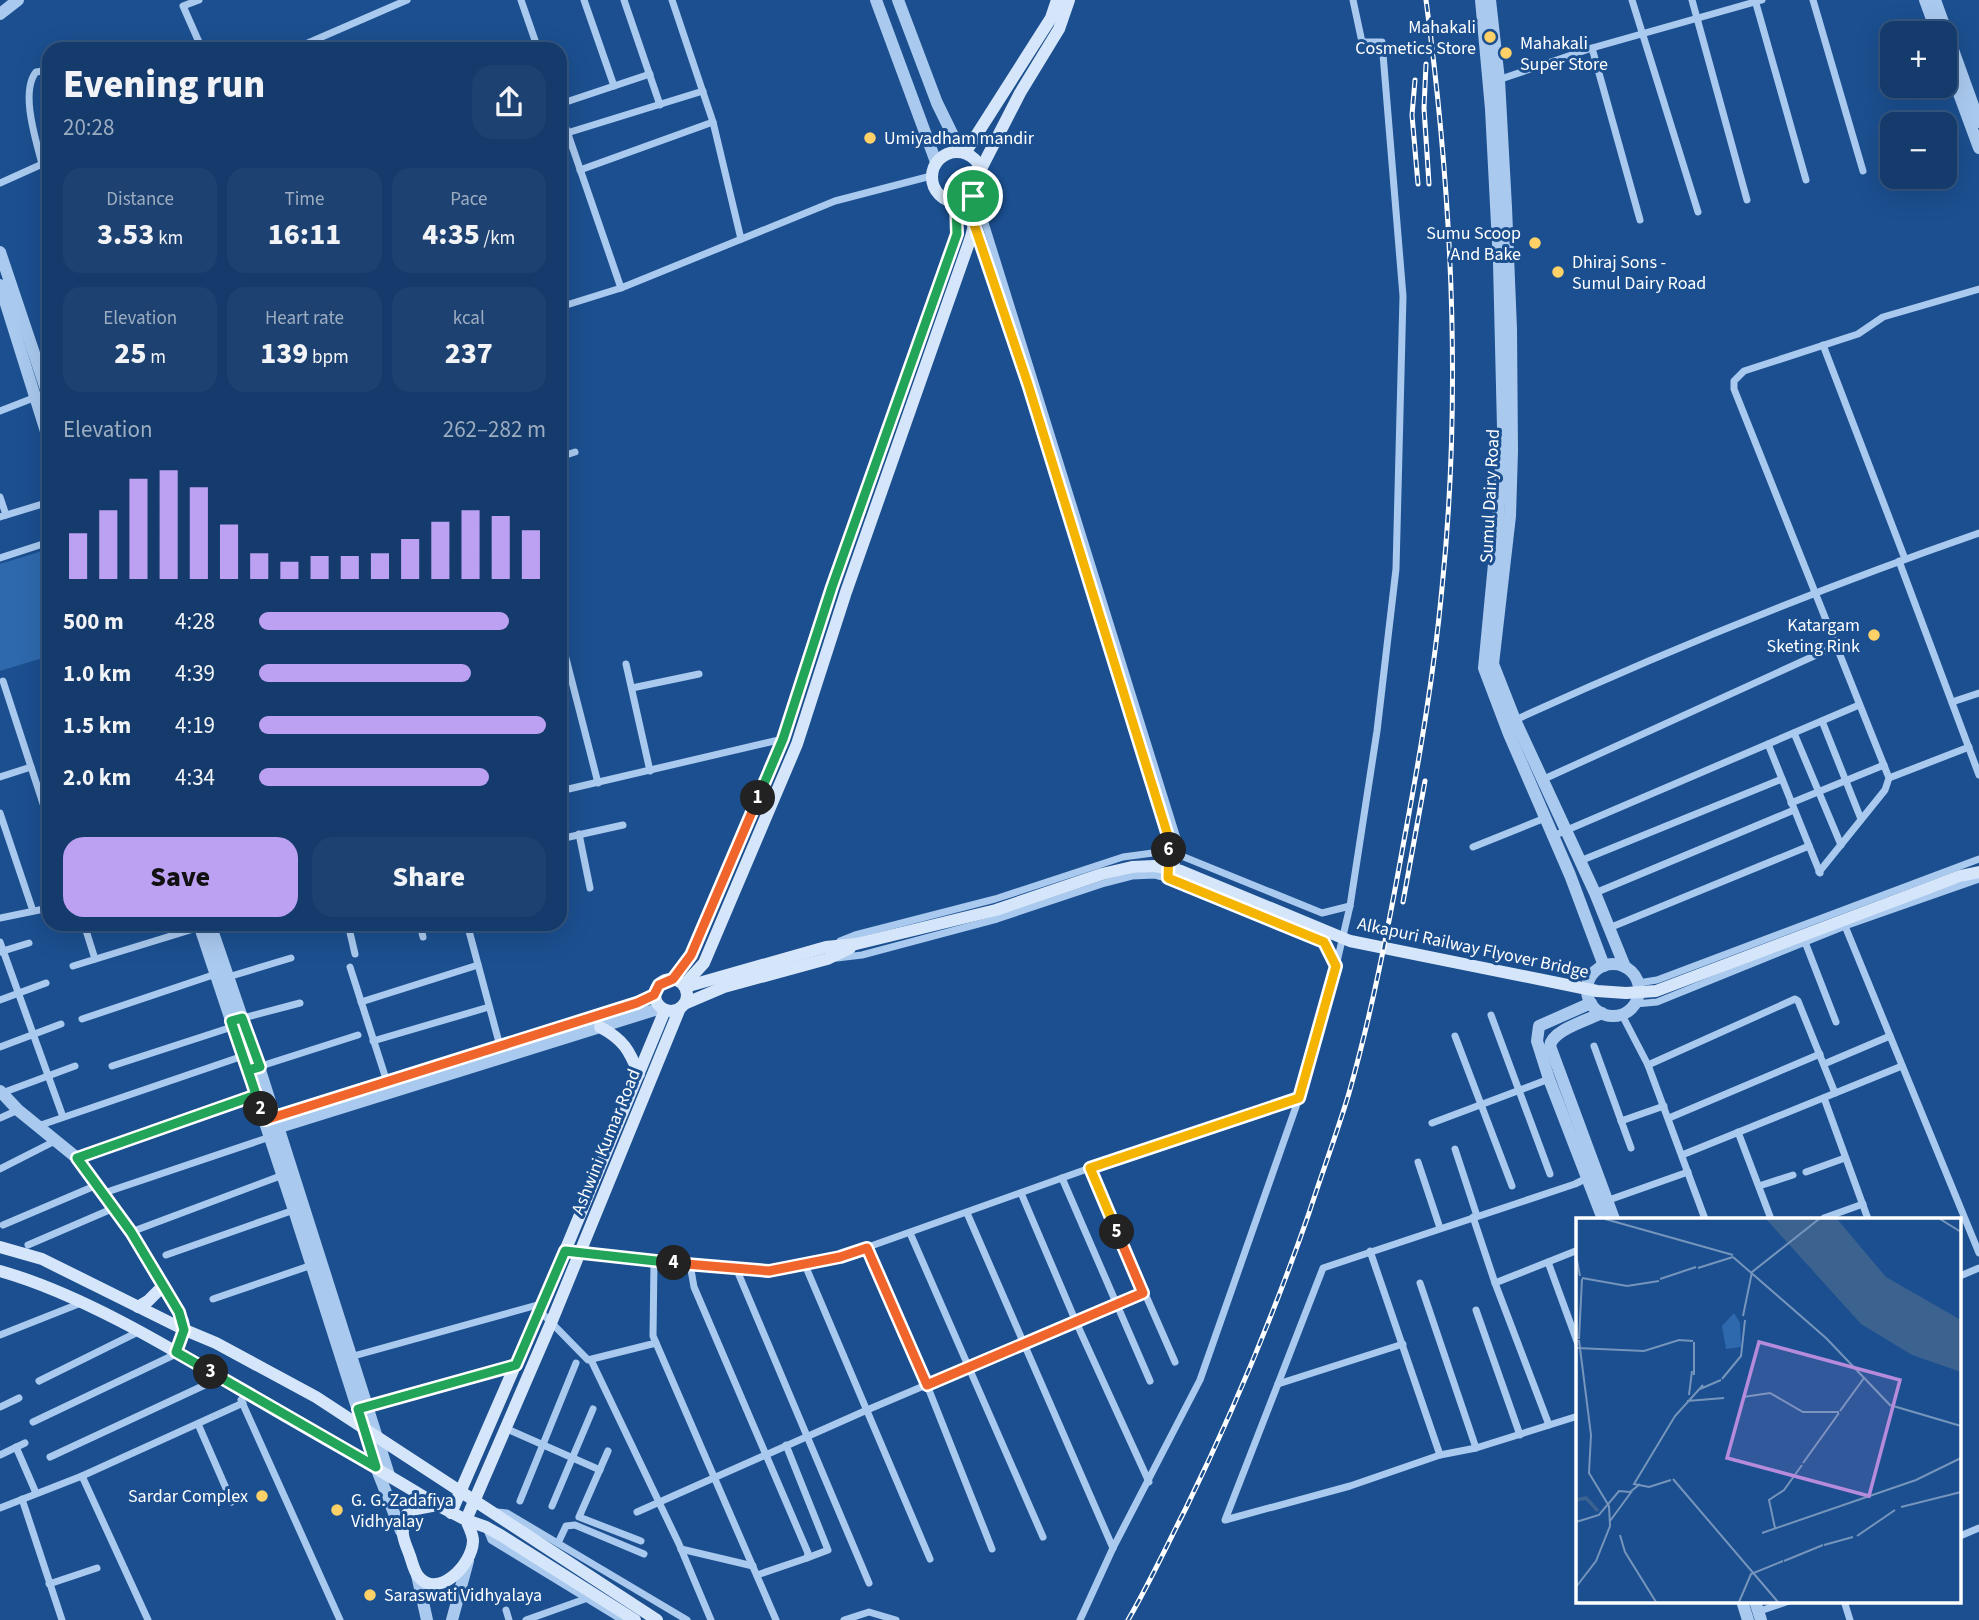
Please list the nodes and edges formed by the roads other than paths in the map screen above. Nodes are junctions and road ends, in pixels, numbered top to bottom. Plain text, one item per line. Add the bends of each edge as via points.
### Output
1 (18, 0) edge
2 (199, 0) edge
3 (380, 0) edge
4 (407, 0) edge
5 (521, 0) edge
6 (584, 0) edge
7 (624, 0) edge
8 (672, 0) edge
9 (876, 0) edge
10 (898, 0) edge
11 (1057, 0) edge
12 (1069, 0) edge
13 (1353, 0) edge
14 (1481, 0) edge
15 (1490, 0) edge
16 (1632, 0) edge
17 (1692, 0) edge
18 (1813, 0) edge
19 (1926, 0) edge
20 (1935, 0) edge
21 (1758, 1) edge
22 (182, 3) edge
23 (383, 9) junction
24 (0, 13) edge
25 (1697, 18) junction
26 (1933, 21) edge
27 (1642, 33) junction
28 (199, 42) edge
29 (310, 42) edge
30 (536, 42) edge
31 (1592, 48) junction
32 (42, 71) edge
33 (650, 74) junction
34 (1494, 82) junction
35 (614, 86) junction
36 (1957, 88) edge
37 (703, 91) junction
38 (567, 102) edge
39 (660, 105) junction
40 (713, 122) junction
41 (1979, 122) edge
42 (568, 133) joint
43 (1979, 148) edge
44 (42, 152) edge
45 (963, 153) junction
46 (936, 162) junction
47 (42, 163) edge
48 (580, 170) junction
49 (981, 170) junction
50 (1863, 171) dead end
51 (931, 176) junction
52 (1806, 180) dead end
53 (0, 183) edge
54 (967, 198) junction
55 (1747, 200) dead end
56 (1698, 212) dead end
57 (1640, 220) dead end
58 (974, 224) junction
59 (741, 239) junction
60 (0, 252) edge
61 (621, 288) junction
62 (1979, 289) edge
63 (1, 294) edge
64 (567, 305) edge
65 (1823, 345) junction
66 (42, 398) edge
67 (0, 411) edge
68 (575, 452) dead end
69 (567, 455) edge
70 (0, 497) edge
71 (42, 504) edge
72 (3, 516) edge
73 (1979, 533) edge
74 (42, 544) edge
75 (0, 558) edge
76 (1902, 560) junction
77 (1815, 593) junction
78 (1836, 646) junction
79 (567, 662) edge
80 (626, 664) dead end
81 (699, 674) dead end
82 (3, 681) dead end
83 (632, 688) junction
84 (1979, 693) edge
85 (1952, 702) junction
86 (1859, 705) junction
87 (1822, 722) junction
88 (1510, 723) junction
89 (1794, 733) junction
90 (783, 739) junction
91 (1768, 744) junction
92 (1969, 747) junction
93 (1884, 765) junction
94 (31, 767) junction
95 (650, 771) junction
96 (1979, 775) edge
97 (0, 777) edge
98 (1889, 778) junction
99 (1544, 779) junction
100 (1782, 779) junction
101 (1846, 781) junction
102 (598, 783) junction
103 (567, 790) edge
104 (1818, 792) junction
105 (42, 801) edge
106 (1793, 806) junction
107 (0, 813) edge
108 (1545, 818) junction
109 (1861, 819) junction
110 (624, 825) dead end
111 (1566, 831) junction
112 (579, 834) junction
113 (1553, 836) junction
114 (567, 837) edge
115 (1841, 845) junction
116 (1809, 846) junction
117 (1474, 847) dead end
118 (1169, 854) junction
119 (1178, 856) junction
120 (1979, 859) edge
121 (1580, 861) junction
122 (1979, 865) edge
123 (1979, 872) edge
124 (1960, 876) junction
125 (1172, 879) junction
126 (1979, 879) edge
127 (590, 888) dead end
128 (1595, 893) junction
129 (1349, 906) junction
130 (42, 909) edge
131 (33, 911) junction
132 (0, 918) edge
133 (1845, 926) junction
134 (1609, 928) junction
135 (87, 931) edge
136 (184, 931) edge
137 (205, 931) edge
138 (350, 931) edge
139 (422, 931) edge
140 (469, 931) dead end
141 (423, 937) dead end
142 (0, 942) edge
143 (1805, 942) junction
144 (29, 943) dead end
145 (2, 952) edge
146 (827, 953) junction
147 (355, 954) dead end
148 (291, 958) dead end
149 (95, 959) junction
150 (478, 965) junction
151 (73, 966) dead end
152 (1336, 966) junction
153 (1604, 966) junction
154 (349, 967) dead end
155 (1625, 967) junction
156 (221, 977) junction
157 (46, 983) dead end
158 (1639, 983) junction
159 (680, 984) junction
160 (656, 989) junction
161 (19, 993) junction
162 (0, 1000) edge
163 (361, 1002) junction
164 (300, 1003) dead end
165 (1591, 1003) junction
166 (1635, 1004) junction
167 (682, 1006) junction
168 (489, 1007) junction
169 (663, 1009) junction
170 (1602, 1013) junction
171 (1491, 1015) dead end
172 (1622, 1015) junction
173 (82, 1019) dead end
174 (235, 1022) junction
175 (1836, 1022) dead end
176 (61, 1024) dead end
177 (600, 1027) junction
178 (33, 1034) junction
179 (358, 1035) dead end
180 (1455, 1036) dead end
181 (1890, 1036) junction
182 (373, 1041) junction
183 (500, 1046) junction
184 (1594, 1046) dead end
185 (0, 1047) edge
186 (1820, 1055) junction
187 (243, 1056) junction
188 (1824, 1064) junction
189 (1648, 1065) junction
190 (75, 1066) dead end
191 (112, 1066) dead end
192 (1902, 1066) junction
193 (254, 1069) junction
194 (48, 1074) junction
195 (639, 1074) junction
196 (1549, 1079) junction
197 (387, 1082) junction
198 (1518, 1090) junction
199 (1, 1092) edge
200 (1835, 1093) junction
201 (256, 1095) junction
202 (1299, 1098) junction
203 (1824, 1098) junction
204 (1481, 1104) junction
205 (1664, 1106) junction
206 (18, 1110) junction
207 (63, 1117) junction
208 (0, 1118) edge
209 (1669, 1118) junction
210 (1621, 1121) junction
211 (1432, 1124) dead end
212 (38, 1126) junction
213 (271, 1126) junction
214 (1738, 1132) junction
215 (55, 1141) junction
216 (1631, 1148) dead end
217 (1455, 1149) dead end
218 (1682, 1156) junction
219 (77, 1158) junction
220 (1846, 1158) junction
221 (1418, 1162) dead end
222 (1090, 1168) junction
223 (0, 1169) edge
224 (1688, 1171) junction
225 (1806, 1172) dead end
226 (1550, 1174) dead end
227 (283, 1175) junction
228 (1793, 1175) dead end
229 (1062, 1178) junction
230 (1587, 1178) junction
231 (1512, 1186) dead end
232 (1759, 1186) junction
233 (101, 1189) junction
234 (1021, 1193) junction
235 (1602, 1203) junction
236 (1863, 1204) junction
237 (114, 1208) junction
238 (294, 1210) junction
239 (967, 1213) junction
240 (1475, 1217) junction
241 (1824, 1217) dead end
242 (1602, 1218) edge
243 (1613, 1218) edge
244 (1705, 1218) edge
245 (1771, 1218) edge
246 (1868, 1218) edge
247 (3, 1225) dead end
248 (1440, 1228) junction
249 (131, 1232) junction
250 (910, 1233) junction
251 (28, 1245) dead end
252 (0, 1247) edge
253 (867, 1248) junction
254 (565, 1251) junction
255 (1370, 1251) junction
256 (1576, 1251) edge
257 (580, 1253) junction
258 (1979, 1253) edge
259 (166, 1255) dead end
260 (653, 1261) junction
261 (1548, 1262) junction
262 (690, 1264) junction
263 (312, 1265) junction
264 (805, 1265) junction
265 (736, 1268) junction
266 (1979, 1268) edge
267 (0, 1271) edge
268 (1962, 1275) edge
269 (1420, 1283) dead end
270 (1495, 1283) junction
271 (163, 1286) junction
272 (1143, 1293) junction
273 (214, 1299) dead end
274 (81, 1303) junction
275 (1115, 1304) junction
276 (138, 1307) junction
277 (540, 1307) junction
278 (1476, 1310) dead end
279 (1076, 1322) junction
280 (551, 1323) junction
281 (184, 1330) junction
282 (138, 1332) junction
283 (0, 1335) edge
284 (1576, 1339) edge
285 (656, 1343) junction
286 (1403, 1344) junction
287 (1024, 1345) junction
288 (177, 1352) junction
289 (347, 1358) junction
290 (591, 1360) junction
291 (576, 1363) dead end
292 (1175, 1363) dead end
293 (516, 1365) junction
294 (968, 1368) junction
295 (220, 1378) junction
296 (40, 1381) dead end
297 (1150, 1381) dead end
298 (1278, 1384) junction
299 (927, 1385) junction
300 (235, 1387) junction
301 (19, 1398) dead end
302 (243, 1403) junction
303 (0, 1406) edge
304 (363, 1408) junction
305 (593, 1409) dead end
306 (867, 1410) junction
307 (1576, 1417) edge
308 (33, 1422) dead end
309 (198, 1424) junction
310 (1549, 1425) junction
311 (505, 1428) junction
312 (365, 1429) junction
313 (1520, 1435) junction
314 (808, 1436) junction
315 (378, 1438) junction
316 (25, 1443) dead end
317 (542, 1444) junction
318 (786, 1445) junction
319 (16, 1447) junction
320 (1476, 1448) junction
321 (608, 1451) dead end
322 (767, 1454) junction
323 (0, 1455) edge
324 (1440, 1455) junction
325 (50, 1457) dead end
326 (571, 1458) junction
327 (376, 1467) junction
328 (600, 1469) junction
329 (389, 1475) junction
330 (82, 1476) junction
331 (715, 1477) junction
332 (1149, 1482) junction
333 (461, 1492) junction
334 (36, 1493) junction
335 (22, 1499) junction
336 (474, 1501) junction
337 (520, 1501) dead end
338 (232, 1502) dead end
339 (658, 1502) junction
340 (437, 1505) junction
341 (552, 1506) dead end
342 (0, 1508) edge
343 (489, 1511) junction
344 (636, 1512) dead end
345 (451, 1513) junction
346 (466, 1520) junction
347 (486, 1527) junction
348 (1979, 1528) edge
349 (401, 1531) junction
350 (1962, 1535) edge
351 (1043, 1537) dead end
352 (641, 1541) dead end
353 (558, 1544) junction
354 (1113, 1548) junction
355 (681, 1549) junction
356 (992, 1549) dead end
357 (644, 1554) dead end
358 (807, 1558) junction
359 (930, 1559) dead end
360 (468, 1561) junction
361 (560, 1565) junction
362 (753, 1566) junction
363 (97, 1568) dead end
364 (417, 1575) junction
365 (757, 1575) junction
366 (869, 1583) dead end
367 (50, 1584) junction
368 (584, 1599) junction
369 (1786, 1602) edge
370 (1844, 1602) edge
371 (506, 1610) dead end
372 (1754, 1614) edge
373 (618, 1619) edge
374 (62, 1620) edge
375 (148, 1620) edge
376 (340, 1620) edge
377 (427, 1620) edge
378 (452, 1620) edge
379 (509, 1620) edge
380 (526, 1620) edge
381 (635, 1620) edge
382 (657, 1620) edge
383 (687, 1620) edge
384 (711, 1620) edge
385 (776, 1620) edge
386 (844, 1620) edge
387 (897, 1620) edge
388 (1080, 1620) edge
389 (1850, 1620) edge

1 - 24 street
2 - 22 street
3 - 23 street
4 - 23 street
5 - 30 street
6 - 35 street
7 - 33 street
8 - 37 street
9 - 46 street
10 - 45 street via 937,103
11 - 45 main road via 1051,19
12 - 49 main road via 1059,29
13 - 129 street via 1362,42 1382,42 1403,296 1396,569 1377,731
14 - 34 street
15 - 34 street, Sumul Dairy Road
16 - 27 street
17 - 25 street
18 - 50 street
19 - 26 street
20 - 41 street
21 - 25 street
21 - 52 street
22 - 28 street
23 - 29 street
25 - 27 street
25 - 55 street
27 - 31 street
27 - 56 street
31 - 34 street
31 - 57 street
32 - 44 street via 36,72 30,86 31,117
33 - 35 street
33 - 39 street
34 - 88 street, Sumul Dairy Road via 1510,302 1512,437 1493,664
35 - 38 street
36 - 43 street
37 - 39 street
37 - 40 street
39 - 42 street
40 - 48 street
40 - 59 street
42 - 48 street
45 - 46 main road via 947,153
45 - 49 main road via 974,158
46 - 51 main road
47 - 53 street
48 - 61 street
49 - 54 main road via 981,184
51 - 54 main road via 941,197
51 - 59 street via 835,201
54 - 58 main road
54 - 90 main road
54 - 119 street via 1177,838
58 - 118 street via 1032,396 1169,839
58 - 159 main road via 797,744 704,963
59 - 61 street
60 - 66 street
61 - 64 street
62 - 65 street via 1883,317 1858,334
63 - 66 street
65 - 76 street
65 - 77 street via 1744,372 1734,382
66 - 67 street
68 - 69 street
70 - 72 street
71 - 72 street
73 - 76 street
74 - 75 street
76 - 77 street
76 - 85 street
77 - 78 street
77 - 88 street
78 - 86 street
78 - 99 street
79 - 102 street
80 - 83 street
81 - 83 street
82 - 94 street
83 - 95 street
84 - 85 street
85 - 92 street
86 - 87 street
86 - 93 street
87 - 89 street
87 - 101 street
88 - 99 street, Sumul Dairy Road
88 - 108 street
89 - 91 street
89 - 104 street
90 - 95 street
90 - 159 main road
91 - 100 street
91 - 111 street
92 - 96 street
92 - 98 street
93 - 98 street
93 - 101 street
94 - 97 street
94 - 105 street
95 - 102 street
98 - 109 street
99 - 111 street, Sumul Dairy Road
100 - 106 street
100 - 121 street
101 - 104 street
101 - 109 street
102 - 103 street
104 - 106 street
104 - 115 street
106 - 116 street
106 - 128 street
107 - 131 street
108 - 113 street
108 - 117 street
109 - 115 street
110 - 112 street
111 - 113 street
111 - 121 street, Sumul Dairy Road
112 - 114 street
112 - 127 street
113 - 153 street
115 - 116 street via 1820,874
116 - 134 street
118 - 119 street
118 - 125 street
118 - 146 street via 1123,857 995,899 855,935
119 - 125 street
119 - 129 street via 1322,913
120 - 158 street
121 - 128 street, Sumul Dairy Road
122 - 124 main road, Alkapuri Railway Flyover Bridge
123 - 124 main road, Alkapuri Railway Flyover Bridge
124 - 146 main road, Alkapuri Railway Flyover Bridge via 1656,991 1597,991 1350,941 1181,871 1155,866 1102,874 996,910
125 - 146 street via 1132,876 998,919 862,955
125 - 152 street via 1324,942
126 - 133 street
128 - 134 street, Sumul Dairy Road
129 - 152 street
130 - 131 street
131 - 132 street
133 - 143 street
133 - 181 street
134 - 155 street, Sumul Dairy Road
135 - 149 street
136 - 149 street
137 - 156 street
138 - 147 street
139 - 141 street
140 - 150 street
142 - 145 street
143 - 166 street via 1657,1002
143 - 175 street
144 - 145 street
145 - 161 street
146 - 159 main road
146 - 167 main road
148 - 156 street
149 - 151 street
150 - 163 street
150 - 168 street
152 - 202 street
153 - 155 street
153 - 165 street via 1589,982
154 - 163 street
155 - 158 street
156 - 173 street
156 - 174 street
157 - 161 street
158 - 166 street
159 - 160 main road via 663,981
159 - 167 main road via 687,994
160 - 169 main road via 655,999
160 - 183 street via 654,995 637,1003
161 - 162 street
161 - 178 street
163 - 182 street
164 - 174 street
165 - 170 street
165 - 196 street via 1539,1026 1537,1041
166 - 172 street
167 - 169 main road
167 - 257 main road, Ashwini Kumar Road
168 - 182 street
168 - 183 street
169 - 177 street
169 - 195 main road, Ashwini Kumar Road
170 - 172 street
170 - 235 street via 1550,1041
171 - 198 street
172 - 189 street
174 - 187 street
174 - 191 street
174 - 193 street
176 - 178 street
177 - 195 main road via 625,1045
177 - 213 street
178 - 185 street
178 - 194 street
179 - 193 street
180 - 204 street
181 - 188 street
181 - 192 street
182 - 197 street
183 - 197 street
184 - 210 street
186 - 188 street
186 - 189 street via 1795,999
186 - 209 street
187 - 193 street
187 - 207 street
188 - 200 street
189 - 205 street
190 - 194 street
192 - 200 street
192 - 258 street
193 - 201 street
193 - 213 street
194 - 199 street
194 - 207 street
195 - 254 main road, Ashwini Kumar Road
196 - 198 street
196 - 230 street
197 - 213 street
198 - 204 street
198 - 226 street
199 - 206 street
200 - 203 street
201 - 213 street
201 - 219 street
202 - 222 street
202 - 332 street via 1200,1380
203 - 214 street
203 - 220 street
204 - 211 street
204 - 231 street
205 - 209 street
205 - 210 street
206 - 208 street
206 - 212 street
207 - 212 street
209 - 218 street
210 - 216 street
212 - 215 street
213 - 227 street
213 - 233 street
213 - 289 street
214 - 218 street
214 - 232 street
215 - 219 street
215 - 223 street
217 - 240 street
218 - 224 street
219 - 233 street
220 - 225 street
220 - 236 street
221 - 248 street
222 - 229 street
222 - 272 street
224 - 235 street
224 - 244 street
227 - 238 street
227 - 249 street
228 - 232 street
229 - 234 street
229 - 275 street
230 - 235 street
230 - 240 street
232 - 245 street
233 - 237 street
233 - 247 street
234 - 239 street
234 - 279 street
235 - 242 street
235 - 243 street
236 - 241 street
236 - 246 street
237 - 249 street
237 - 251 street
238 - 259 street
238 - 263 street
239 - 250 street
239 - 287 street
240 - 248 street
240 - 270 street
248 - 255 street
249 - 271 street
250 - 253 street
250 - 294 street
252 - 276 main road via 43,1259
253 - 264 street
253 - 299 street
254 - 257 street
254 - 277 main road, Ashwini Kumar Road
255 - 286 street
255 - 298 street via 1323,1268
256 - 261 street
257 - 260 street
257 - 280 main road, Ashwini Kumar Road
260 - 262 street
260 - 285 street via 652,1332
261 - 270 street
261 - 284 street
262 - 265 street
262 - 322 street via 694,1287
263 - 273 street
263 - 289 street
264 - 265 street via 769,1271
264 - 306 street
265 - 314 street
266 - 268 street
267 - 274 main road
269 - 320 street
270 - 310 street
271 - 276 main road
271 - 281 street
272 - 275 street
272 - 292 street
274 - 282 main road
274 - 283 street
275 - 279 street
275 - 297 street
276 - 281 main road
277 - 280 street
277 - 289 street
277 - 293 main road, Ashwini Kumar Road
278 - 313 street
279 - 287 street
279 - 332 street
280 - 290 street
280 - 311 main road, Ashwini Kumar Road
281 - 288 street
281 - 312 main road via 316,1396
282 - 288 main road
282 - 296 street
285 - 290 street
285 - 331 street
286 - 298 street
286 - 324 street
287 - 294 street
287 - 354 street
288 - 295 main road
288 - 308 street
289 - 304 street
290 - 339 street
291 - 317 street
293 - 304 street
293 - 333 main road, Ashwini Kumar Road
294 - 299 street
294 - 351 street
295 - 300 main road
295 - 325 street
298 - 324 street via 1225,1520 1350,1486
299 - 306 street
299 - 356 street
300 - 302 street
300 - 327 main road
301 - 303 street
302 - 309 street
302 - 376 street
304 - 312 street
304 - 315 street
305 - 326 street
306 - 314 street
306 - 359 street
307 - 310 street
309 - 330 street
309 - 338 street
310 - 313 street
311 - 317 street
311 - 336 main road, Ashwini Kumar Road
312 - 315 main road
312 - 327 street
313 - 320 street
314 - 318 street
314 - 366 street
315 - 329 street
315 - 333 main road
316 - 319 street
317 - 326 street
317 - 337 street
318 - 322 street
318 - 358 street via 828,1550
319 - 323 street
319 - 334 street
320 - 324 street
321 - 328 street
322 - 331 street
322 - 358 street via 808,1550
326 - 328 street
326 - 341 street
327 - 329 main road
327 - 349 street
328 - 352 street via 579,1517
329 - 340 main road
330 - 334 street
330 - 375 street
331 - 339 street
331 - 362 street
332 - 354 street
333 - 336 main road
333 - 345 main road, Ashwini Kumar Road
334 - 335 street
335 - 342 street
335 - 367 street
336 - 343 main road
336 - 346 main road, Ashwini Kumar Road
339 - 344 street
339 - 355 street
340 - 345 main road
340 - 349 main road via 406,1515
343 - 353 street via 507,1513
343 - 361 main road
345 - 346 main road
346 - 347 main road
346 - 360 main road via 473,1540
347 - 361 main road
347 - 368 street via 491,1540
348 - 350 street
349 - 364 main road
353 - 357 street via 566,1526 575,1525
353 - 383 street
354 - 388 street
355 - 362 street
355 - 384 street
358 - 365 street
360 - 364 main road via 456,1577 435,1583
360 - 378 street
361 - 381 main road
361 - 382 main road
362 - 365 street
363 - 367 street
364 - 377 street
365 - 385 street
367 - 374 street
368 - 373 street
368 - 380 street
369 - 372 street
370 - 389 street
371 - 379 street
386 - 387 street via 869,1612

